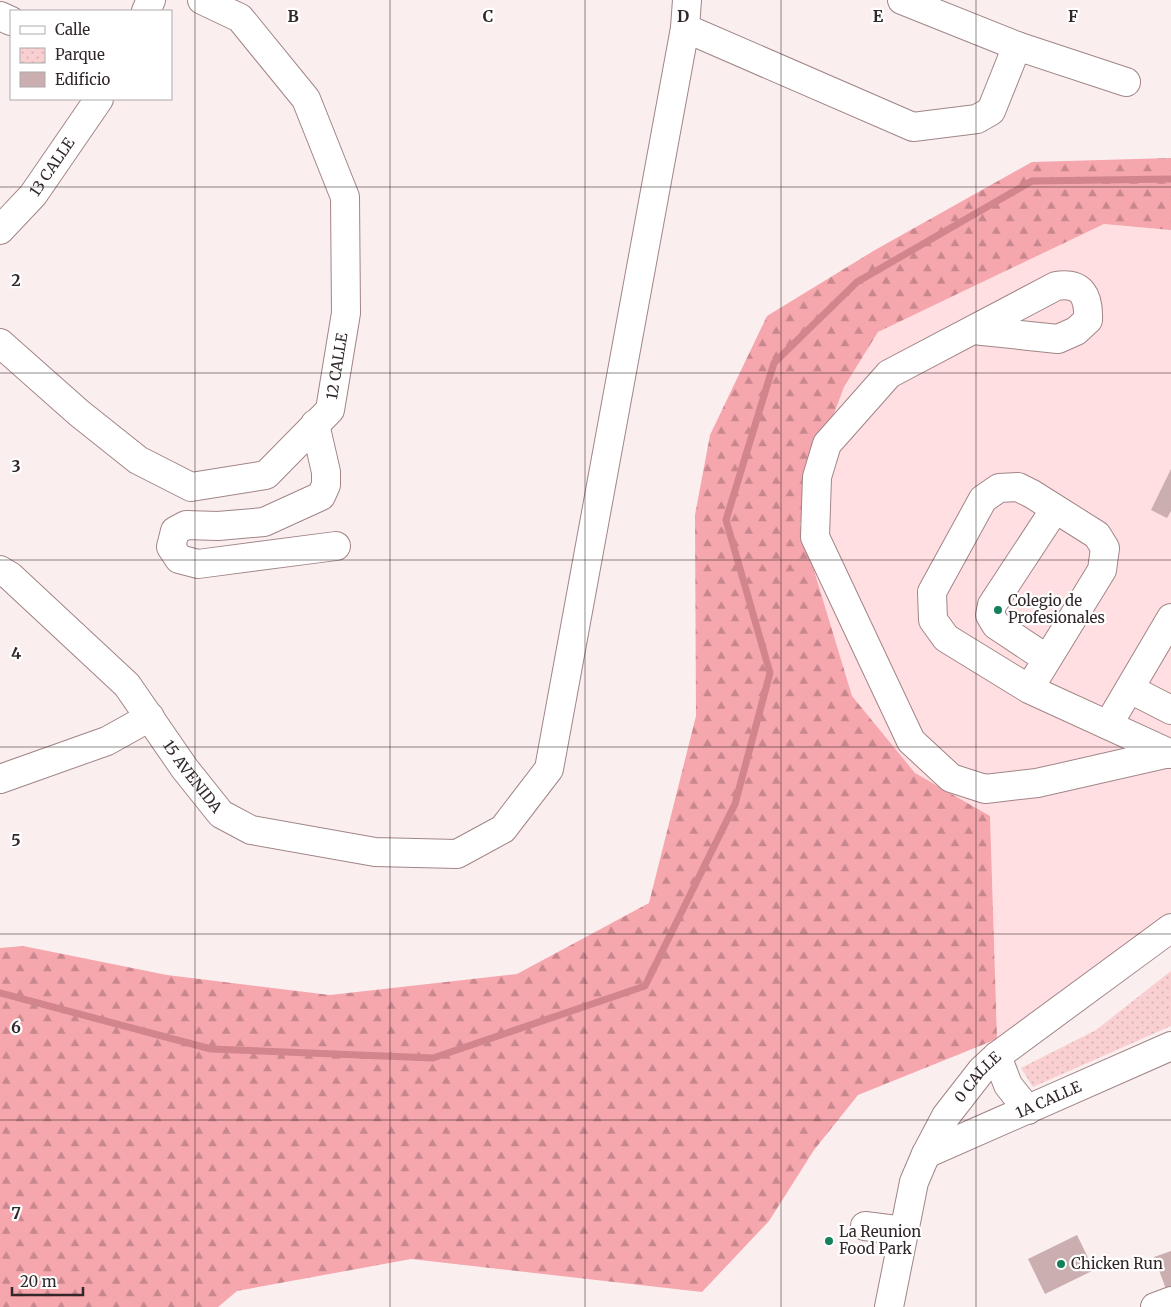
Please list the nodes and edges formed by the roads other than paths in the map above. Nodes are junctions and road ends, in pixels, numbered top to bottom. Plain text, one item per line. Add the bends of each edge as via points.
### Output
1 (202, 0) edge
2 (687, 0) edge
3 (902, 0) edge
4 (685, 28) junction
5 (1017, 46) junction
6 (1126, 82) dead end
7 (98, 100) edge
8 (0, 230) edge
9 (973, 330) dead end
10 (0, 343) edge
11 (315, 424) junction
12 (1055, 509) junction
13 (336, 546) dead end
14 (0, 570) edge
15 (1171, 618) edge
16 (1047, 659) junction
17 (1029, 689) junction
18 (1130, 689) junction
19 (1171, 710) edge
20 (150, 717) junction
21 (1108, 725) junction
22 (1170, 754) edge
23 (0, 779) edge
24 (1171, 928) edge
25 (1171, 1046) edge
26 (989, 1063) junction
27 (1018, 1113) junction
28 (926, 1154) junction
29 (866, 1226) dead end
30 (904, 1230) junction
31 (1171, 1301) edge
32 (888, 1305) edge
33 (1155, 1307) edge

1 - 11 street, 12 CALLE via 240,18 306,99 345,197 346,313 330,410
2 - 4 street
3 - 5 street
4 - 5 street via 914,127 978,119 992,111
4 - 20 street, 15 AVENIDA via 549,769 504,829 457,854 375,852 251,830 221,814
5 - 6 street
7 - 8 street, 13 CALLE via 33,195
9 - 22 street via 889,374 828,444 817,477 815,537 911,741 951,778 985,789 1037,783
10 - 11 street, 12 CALLE via 138,460 191,487 266,475
11 - 13 street via 326,472 326,485 320,496 264,522 186,526 175,531 171,547 179,558 198,564
12 - 16 street via 1098,535 1105,548 1102,570
12 - 16 street via 992,605 990,615 996,625
12 - 17 street via 1018,487 999,488 983,499 932,592 934,620 946,638
14 - 20 street, 15 AVENIDA via 127,686
15 - 18 street
16 - 17 street
17 - 21 street
18 - 19 street
18 - 21 street
20 - 23 street via 107,741
21 - 22 street
24 - 26 street, 0 CALLE
25 - 27 street, 1A CALLE
26 - 27 street via 1008,1085
26 - 28 street, 0 CALLE via 946,1116
27 - 28 street, 1A CALLE
28 - 30 street, 0 CALLE via 914,1182
29 - 30 street
30 - 32 street, 0 CALLE
31 - 33 street

